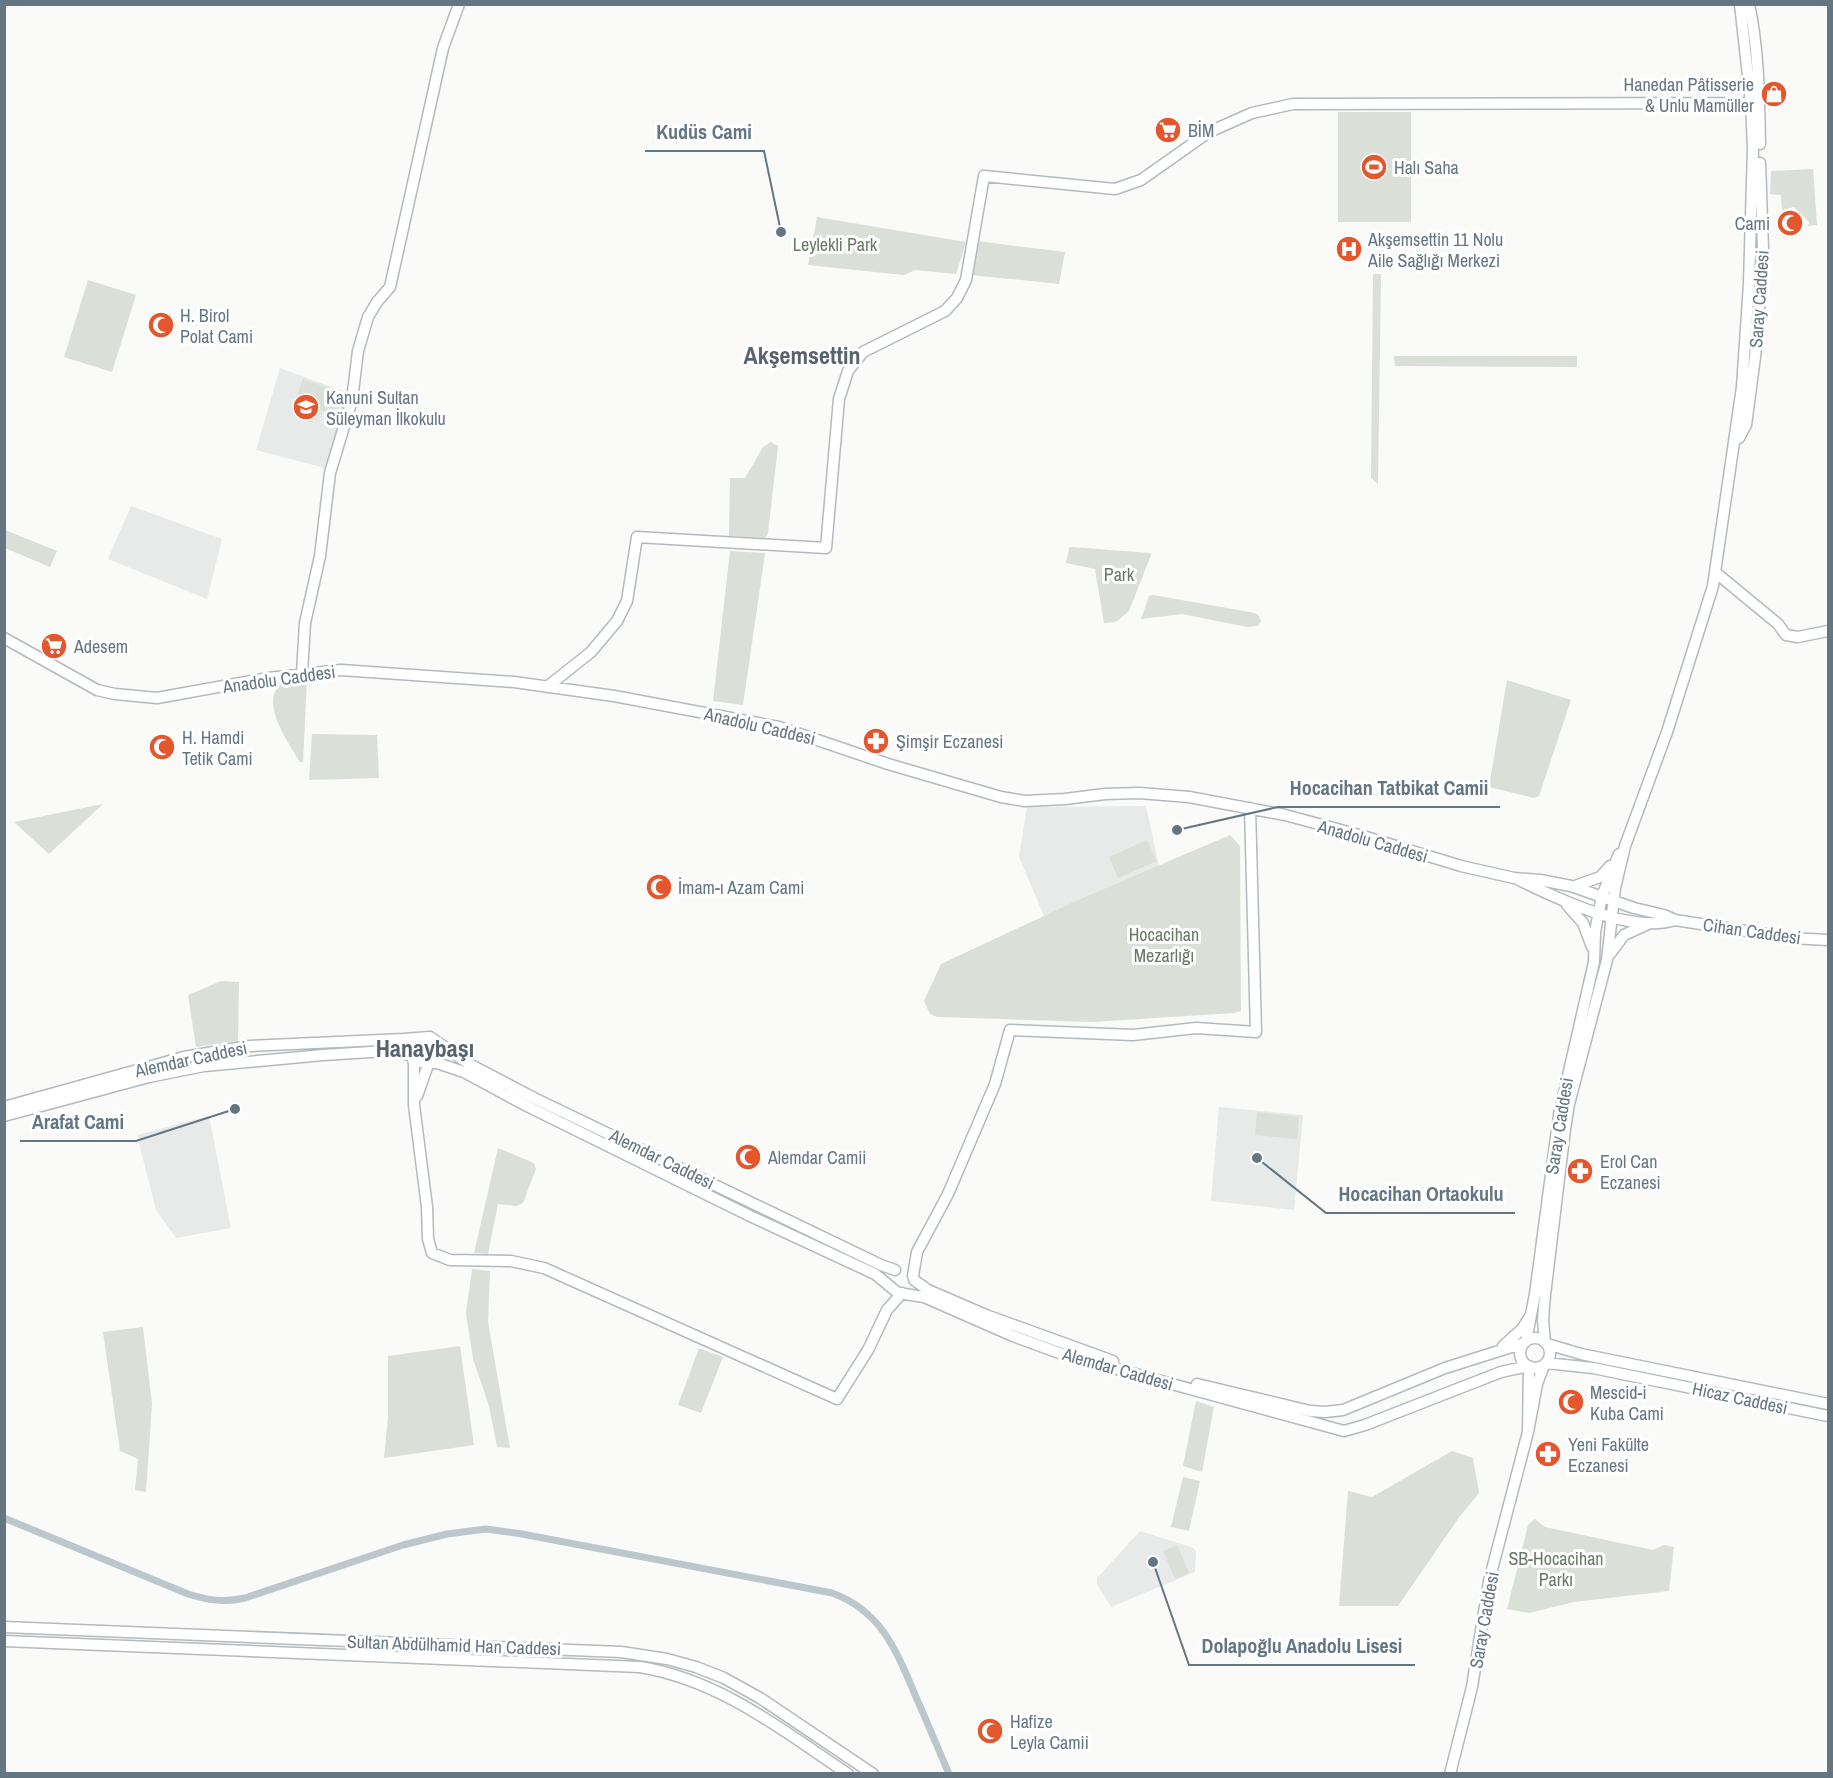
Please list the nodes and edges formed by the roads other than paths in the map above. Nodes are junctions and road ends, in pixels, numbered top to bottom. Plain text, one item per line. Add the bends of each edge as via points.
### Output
1 (459, 4) edge
2 (1740, 4) edge
3 (1749, 4) edge
4 (1755, 103) junction
5 (1715, 572) junction
6 (1828, 631) edge
7 (4, 638) edge
8 (302, 673) junction
9 (547, 687) junction
10 (1250, 808) junction
11 (1625, 846) junction
12 (1616, 859) junction
13 (1514, 878) junction
14 (1571, 886) junction
15 (1602, 896) junction
16 (1561, 900) junction
17 (1614, 900) junction
18 (1598, 913) junction
19 (1612, 917) junction
20 (1675, 920) junction
21 (1650, 923) junction
22 (1828, 940) edge
23 (1607, 960) junction
24 (1594, 962) junction
25 (418, 1038) junction
26 (433, 1039) junction
27 (413, 1056) junction
28 (429, 1062) junction
29 (414, 1105) junction
30 (4, 1107) edge
31 (4, 1116) edge
32 (917, 1252) junction
33 (897, 1269) junction
34 (913, 1278) junction
35 (890, 1286) junction
36 (904, 1293) junction
37 (887, 1310) junction
38 (1531, 1316) junction
39 (1525, 1342) junction
40 (1546, 1343) junction
41 (1498, 1350) junction
42 (1545, 1364) junction
43 (1529, 1366) junction
44 (1828, 1404) edge
45 (1341, 1410) junction
46 (1828, 1416) edge
47 (1335, 1429) junction
48 (1349, 1429) junction
49 (1528, 1432) junction
50 (4, 1627) edge
51 (4, 1641) edge
52 (848, 1773) edge
53 (873, 1773) edge
54 (1450, 1773) edge

1 - 8 street via 443,48 390,287 368,317 358,351 352,400 330,473 320,556 305,623
2 - 4 street, Saray Caddesi
3 - 4 street, Saray Caddesi via 1755,29
4 - 5 street, Saray Caddesi via 1763,249 1755,357 1746,424 1734,447
4 - 9 street via 1293,104 1252,113 1209,132 1141,180 1115,189 984,176 966,280 957,298 945,310 863,351 848,372 839,399 826,548 637,537 627,602 617,621 591,652
5 - 6 street via 1786,635 1798,637
5 - 11 street, Saray Caddesi via 1667,732
7 - 8 street, Anadolu Caddesi via 97,690 115,694 157,698
8 - 9 street, Anadolu Caddesi via 364,671
9 - 10 street, Anadolu Caddesi via 779,727 1001,797 1065,800 1139,792
10 - 13 street, Anadolu Caddesi
10 - 32 street via 1256,1032 1196,1028 1133,1035 1010,1030 995,1083 948,1194
11 - 12 street, Saray Caddesi
11 - 17 street, Saray Caddesi
12 - 14 street via 1599,877
12 - 15 street, Saray Caddesi
13 - 14 street, Anadolu Caddesi
13 - 16 street, Anadolu Caddesi
14 - 15 street, Anadolu Caddesi
15 - 17 street, Anadolu Caddesi
15 - 18 street, Saray Caddesi
16 - 18 street, Anadolu Caddesi
16 - 24 street via 1583,923
17 - 19 street, Saray Caddesi
17 - 20 street, Cihan Caddesi
18 - 19 street, Anadolu Caddesi
18 - 24 street, Saray Caddesi
19 - 21 street, Cihan Caddesi
19 - 23 street, Saray Caddesi
20 - 21 street, Cihan Caddesi
20 - 22 street, Cihan Caddesi
21 - 23 street via 1624,935
23 - 40 street, Saray Caddesi via 1569,1104 1545,1295
24 - 38 street, Saray Caddesi via 1559,1114
25 - 26 street
25 - 27 street via 412,1044
25 - 30 street, Alemdar Caddesi via 249,1046 184,1057
26 - 28 street via 438,1050
26 - 33 street, Alemdar Caddesi via 471,1065 534,1098 881,1265
27 - 28 street via 420,1062
27 - 29 street
27 - 31 street, Alemdar Caddesi via 387,1051 204,1066
28 - 29 street
28 - 35 street, Alemdar Caddesi via 464,1072 748,1215 875,1274
29 - 37 street via 432,1253 450,1260 511,1261 544,1268 837,1399 868,1350
32 - 33 street
32 - 34 street
33 - 34 street via 907,1270
33 - 35 street via 890,1276
34 - 36 street via 912,1287
34 - 45 street, Alemdar Caddesi via 928,1290 986,1315 1104,1359 1310,1411
35 - 36 street
35 - 37 street
36 - 37 street
36 - 47 street, Alemdar Caddesi via 924,1297 1062,1354
38 - 39 street, Saray Caddesi
38 - 41 street
39 - 40 street via 1534,1338
39 - 41 street, Alemdar Caddesi
39 - 43 street via 1520,1356
40 - 42 street via 1550,1352
40 - 44 street, Hicaz Caddesi via 1581,1354
41 - 45 street, Alemdar Caddesi via 1413,1379
42 - 43 street
42 - 46 street, Hicaz Caddesi via 1593,1368
42 - 49 street, Saray Caddesi
43 - 48 street via 1501,1372
43 - 49 street, Saray Caddesi
45 - 47 street via 1332,1419
45 - 48 street via 1352,1416
47 - 48 street
49 - 54 street, Saray Caddesi via 1489,1581 1472,1688
50 - 53 street, Sultan Abdülhamid Han Caddesi via 649,1656 696,1667 736,1684
51 - 52 street, Sultan Abdülhamid Han Caddesi via 646,1668 690,1680 729,1697

